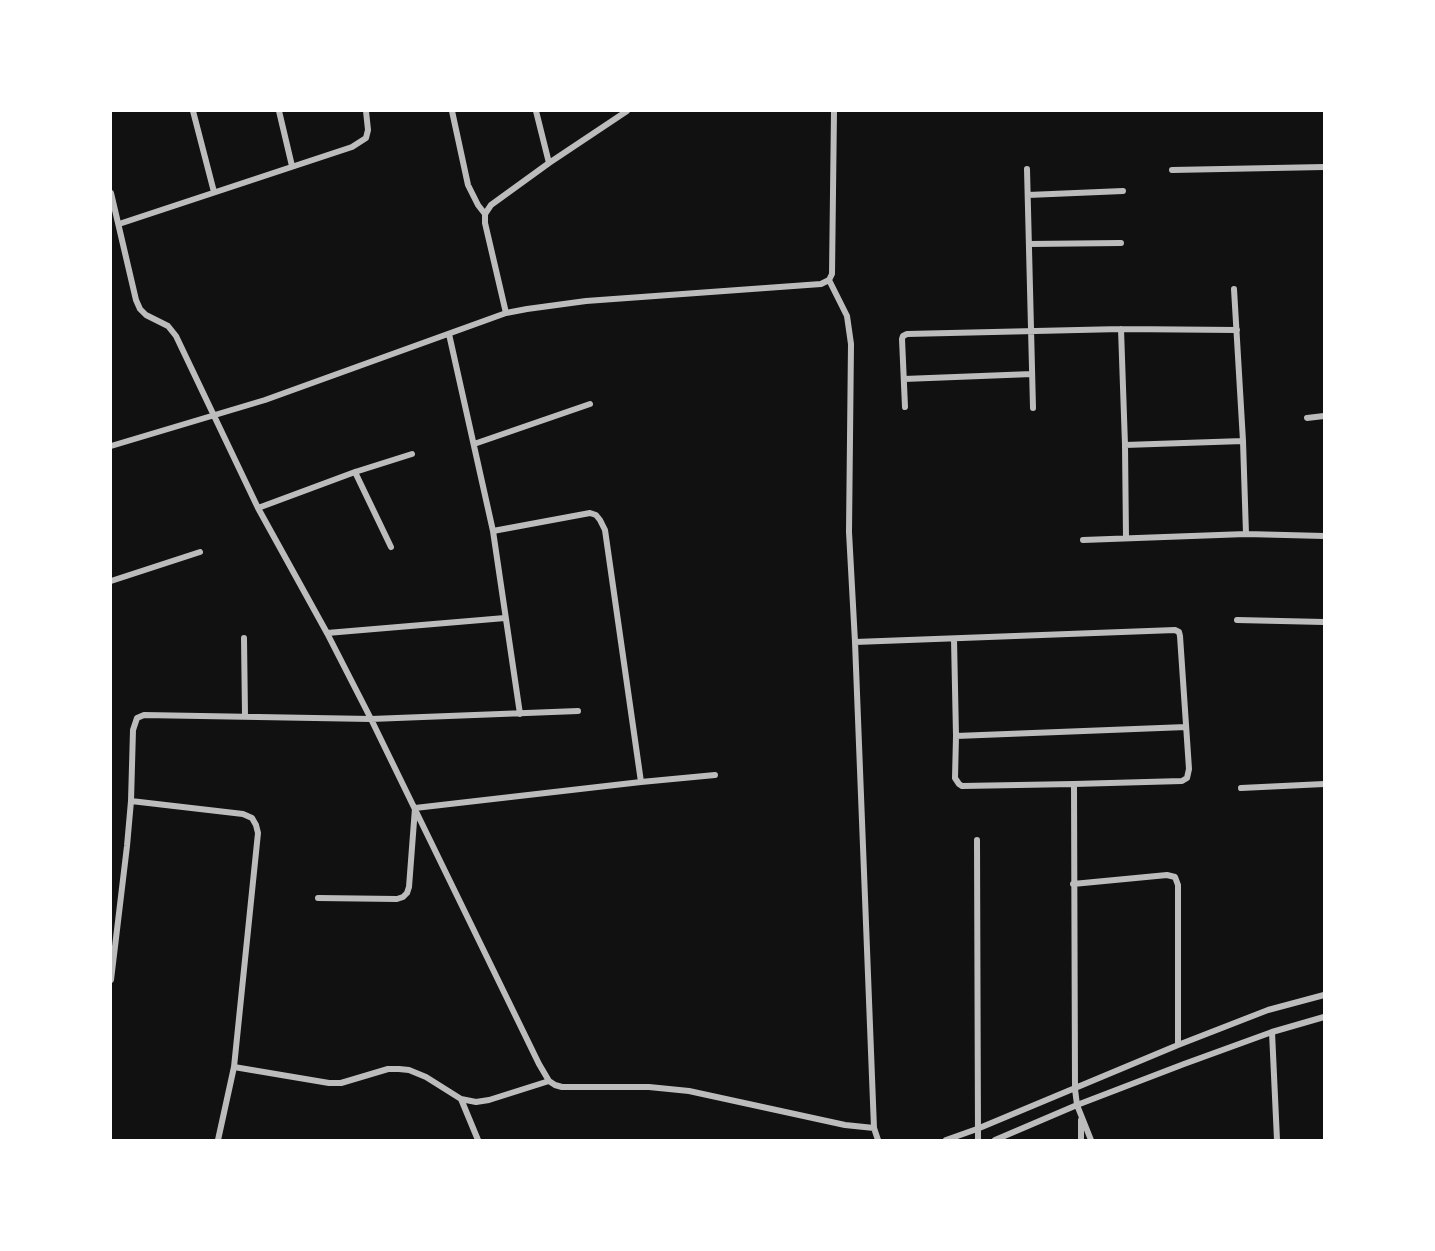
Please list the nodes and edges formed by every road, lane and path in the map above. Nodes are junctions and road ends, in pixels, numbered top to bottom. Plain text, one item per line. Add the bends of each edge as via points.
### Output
1 (192, 111) edge
2 (279, 111) edge
3 (366, 111) edge
4 (452, 111) edge
5 (536, 111) edge
6 (627, 111) edge
7 (834, 111) edge
8 (549, 163) junction
9 (292, 166) junction
10 (1324, 167) edge
11 (1027, 169) dead end
12 (1172, 170) dead end
13 (1123, 191) dead end
14 (214, 192) junction
15 (111, 193) edge
16 (1028, 195) junction
17 (485, 214) junction
18 (119, 224) junction
19 (1120, 243) dead end
20 (1029, 244) junction
21 (829, 280) junction
22 (1234, 289) dead end
23 (506, 313) junction
24 (1121, 329) junction
25 (1032, 330) junction
26 (1237, 330) junction
27 (449, 334) junction
28 (1032, 374) junction
29 (904, 379) junction
30 (590, 404) dead end
31 (905, 407) dead end
32 (1033, 408) dead end
33 (214, 416) junction
34 (1324, 416) edge
35 (1307, 418) dead end
36 (1243, 441) junction
37 (474, 444) junction
38 (1125, 444) junction
39 (111, 446) edge
40 (412, 454) dead end
41 (355, 472) junction
42 (258, 508) junction
43 (493, 531) junction
44 (1246, 534) junction
45 (1324, 536) edge
46 (1126, 538) junction
47 (1083, 540) dead end
48 (391, 547) dead end
49 (200, 552) dead end
50 (111, 581) edge
51 (505, 618) junction
52 (1237, 620) dead end
53 (1324, 622) edge
54 (327, 633) junction
55 (244, 638) dead end
56 (954, 639) junction
57 (855, 642) junction
58 (578, 711) dead end
59 (520, 714) junction
60 (246, 716) junction
61 (371, 719) junction
62 (1186, 727) junction
63 (956, 736) junction
64 (715, 775) dead end
65 (641, 782) junction
66 (1074, 784) junction
67 (1324, 784) edge
68 (1241, 788) dead end
69 (131, 801) junction
70 (415, 808) junction
71 (977, 840) dead end
72 (1073, 884) junction
73 (318, 898) dead end
74 (113, 948) edge
75 (111, 980) edge
76 (1324, 994) edge
77 (1324, 1017) edge
78 (1272, 1032) junction
79 (1178, 1045) junction
80 (234, 1067) junction
81 (549, 1081) junction
82 (1075, 1089) junction
83 (461, 1099) junction
84 (1077, 1105) junction
85 (1081, 1119) junction
86 (874, 1128) junction
87 (977, 1129) junction
88 (218, 1140) edge
89 (478, 1140) edge
90 (878, 1140) edge
91 (946, 1140) edge
92 (978, 1140) edge
93 (995, 1140) edge
94 (1080, 1140) edge
95 (1091, 1140) edge
96 (1277, 1140) edge

1 - 14 street
2 - 9 street
3 - 9 street via 368,130 360,143
4 - 17 street via 468,185
5 - 8 street
6 - 8 street
7 - 21 street
8 - 17 street via 491,205
9 - 14 street
10 - 12 street
11 - 16 street
13 - 16 street
14 - 18 street
15 - 18 street
16 - 20 street
17 - 23 street
18 - 33 street via 135,300 140,309 168,326 176,336
19 - 20 street
20 - 25 street
21 - 23 street via 821,284 586,301
21 - 57 street via 846,316 851,344 849,532
22 - 26 street
23 - 27 street
24 - 25 street
24 - 26 street
24 - 38 street
25 - 28 street
25 - 29 street via 907,334 902,339
26 - 36 street
27 - 33 street
27 - 37 street
28 - 29 street
28 - 32 street
29 - 31 street
30 - 37 street
33 - 39 street
33 - 42 street
34 - 35 street
36 - 38 street
36 - 44 street
37 - 43 street
38 - 46 street
40 - 41 street
41 - 42 street
41 - 48 street
42 - 54 street
43 - 51 street
43 - 65 street via 590,513 600,520 605,530
44 - 45 street
44 - 46 street
46 - 47 street
49 - 50 street
51 - 54 street
51 - 59 street
52 - 53 street
54 - 61 street
55 - 60 street
56 - 57 street
56 - 62 street via 1175,630 1180,636
56 - 63 street
57 - 86 street
58 - 59 street
59 - 61 street
60 - 61 street
60 - 69 street via 137,718 133,730
61 - 70 street
62 - 63 street
62 - 66 street via 1189,769 1182,781
63 - 66 street via 955,778 962,786
64 - 65 street
65 - 70 street
66 - 72 street
67 - 68 street
69 - 74 street
69 - 80 street via 243,814 256,825
70 - 73 street via 409,887 403,897
70 - 81 street
71 - 87 street
72 - 79 street via 1167,874 1175,877
72 - 82 street
74 - 75 street
76 - 79 street via 1268,1010
77 - 78 street
78 - 84 street
78 - 96 street
79 - 82 street
80 - 83 street via 329,1083 399,1068 426,1077
80 - 88 street
81 - 83 street via 489,1100
81 - 86 street via 562,1087 689,1091
82 - 84 street
82 - 87 street
83 - 89 street
84 - 85 street
84 - 93 street
85 - 94 street
85 - 95 street
86 - 90 street
87 - 91 street
87 - 92 street

